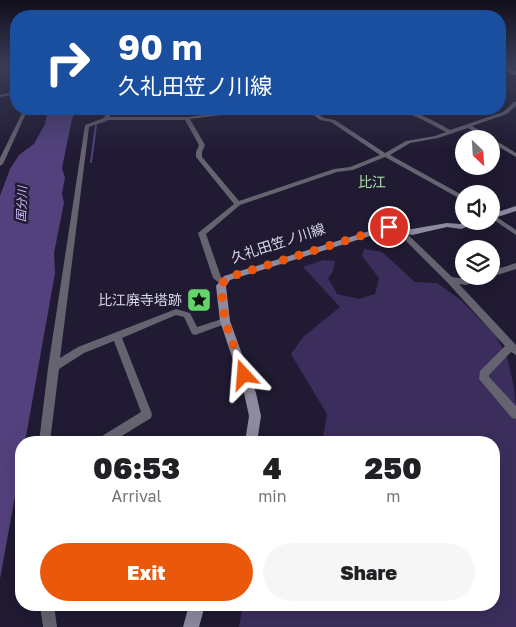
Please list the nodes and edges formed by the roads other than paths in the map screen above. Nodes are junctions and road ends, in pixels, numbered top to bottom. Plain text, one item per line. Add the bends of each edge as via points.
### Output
1 (516, 103) edge
2 (506, 112) edge
3 (23, 115) edge
4 (109, 115) edge
5 (209, 115) edge
6 (316, 115) edge
7 (412, 115) edge
8 (499, 115) edge
9 (200, 116) joint
10 (187, 118) junction
11 (108, 119) junction
12 (468, 126) junction
13 (475, 130) edge
14 (448, 131) junction
15 (500, 145) edge
16 (385, 155) junction
17 (516, 155) edge
18 (0, 164) edge
19 (455, 194) edge
20 (238, 204) junction
21 (516, 208) edge
22 (500, 213) edge
23 (500, 222) edge
24 (455, 226) edge
25 (396, 227) junction
26 (516, 233) edge
27 (515, 268) edge
28 (500, 272) edge
29 (450, 280) junction
30 (455, 281) edge
31 (222, 282) junction
32 (225, 321) junction
33 (117, 336) junction
34 (514, 349) edge
35 (53, 368) junction
36 (516, 414) edge
37 (45, 436) edge
38 (112, 436) edge
39 (252, 436) edge
40 (48, 611) edge
41 (195, 611) edge
42 (50, 627) edge
43 (191, 627) edge

1 - 2 street
3 - 18 street
4 - 11 street
5 - 9 street
6 - 16 street via 333,121
7 - 14 street
8 - 12 street
9 - 10 street
10 - 11 street
10 - 20 street via 202,145 199,157
11 - 35 street via 87,126
12 - 13 street
12 - 14 street
14 - 16 street via 408,142
15 - 17 street
16 - 19 street
16 - 20 street via 351,169 336,170
20 - 31 street via 202,233 217,278
21 - 22 main road
23 - 26 street
24 - 25 main road, 久礼田笠ノ川線 via 412,232
25 - 29 street
25 - 31 main road, 久礼田笠ノ川線 via 226,278
27 - 28 street
29 - 30 street
29 - 34 street
31 - 32 main road, 久礼田笠ノ川線
32 - 33 street via 195,331 186,315 176,312
32 - 39 main road, 久礼田笠ノ川線 via 250,393 255,416
33 - 35 street via 73,354
33 - 38 street via 147,414
34 - 36 street via 484,374 484,379
35 - 37 street
40 - 42 street
41 - 43 main road

